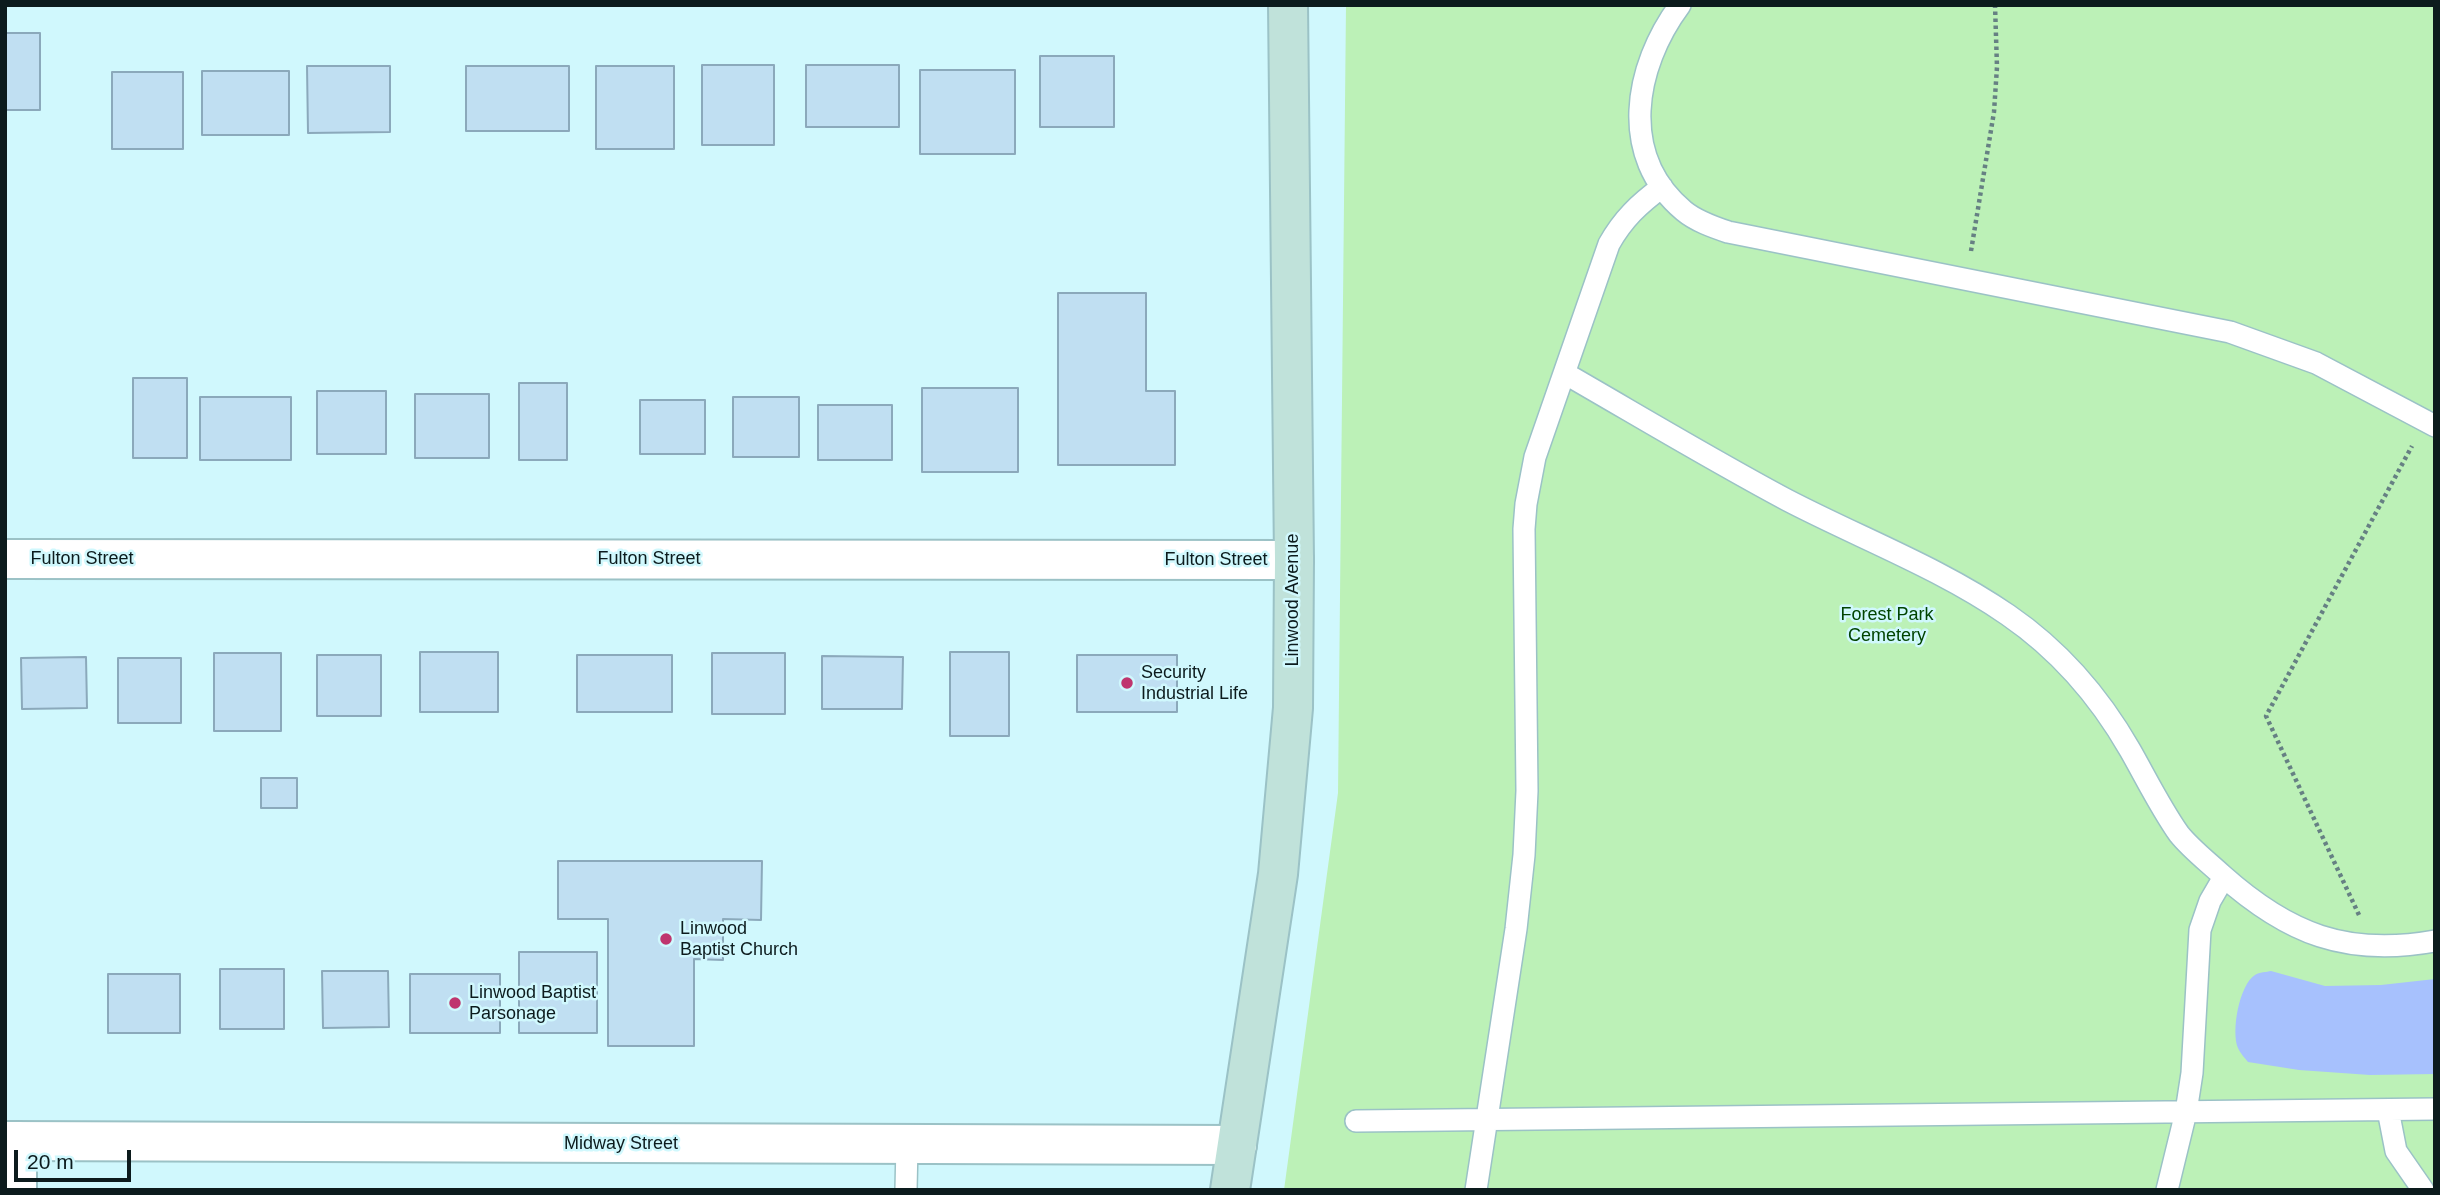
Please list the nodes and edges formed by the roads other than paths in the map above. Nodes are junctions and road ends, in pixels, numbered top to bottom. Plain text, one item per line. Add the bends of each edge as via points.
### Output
1 (1288, 5) edge
2 (1680, 5) edge
3 (1662, 187) junction
4 (1566, 374) junction
5 (2430, 423) edge
6 (5, 559) edge
7 (1294, 560) junction
8 (2224, 877) junction
9 (2435, 941) edge
10 (2388, 1110) junction
11 (2435, 1110) edge
12 (2186, 1112) junction
13 (1488, 1120) junction
14 (1356, 1121) dead end
15 (11, 1141) edge
16 (1237, 1144) junction
17 (906, 1145) junction
18 (17, 1190) edge
19 (906, 1190) edge
20 (1230, 1190) edge
21 (1476, 1190) edge
22 (2167, 1190) edge
23 (2423, 1190) edge

1 - 7 main road, Linwood Avenue
2 - 3 lane via 1658,40 1640,105 1641,144
3 - 4 lane via 1630,212 1609,244
3 - 5 lane via 1685,213 1728,232 2249,338 2316,363
4 - 8 lane via 1787,500 1984,599 2028,629 2085,683 2181,837
4 - 13 lane via 1535,457 1525,504 1524,855
6 - 7 street, Fulton Street
7 - 16 main road, Linwood Avenue via 1287,791
8 - 9 lane via 2250,899 2330,941 2374,947
8 - 12 lane via 2200,930
10 - 11 lane
10 - 12 lane
10 - 23 lane via 2396,1151
12 - 13 lane
12 - 22 lane
13 - 14 lane
13 - 21 lane
15 - 17 street, Midway Street
15 - 18 street
16 - 17 street, Midway Street
16 - 20 main road, Linwood Avenue
17 - 19 lane

